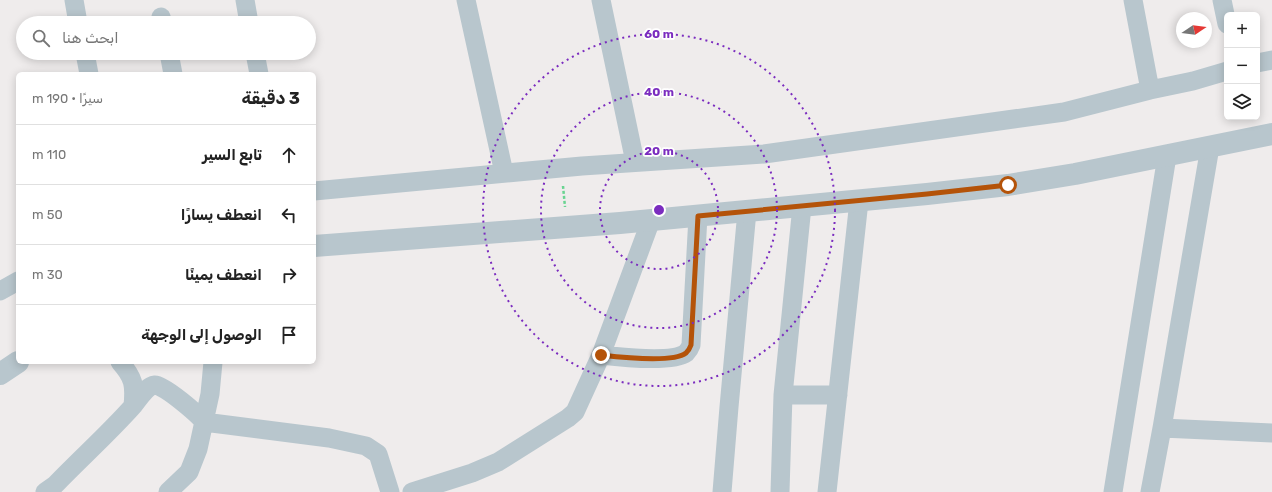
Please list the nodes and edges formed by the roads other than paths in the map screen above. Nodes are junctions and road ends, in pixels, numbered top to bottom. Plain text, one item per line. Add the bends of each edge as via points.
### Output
1 (74, 0) edge
2 (245, 0) edge
3 (466, 0) edge
4 (601, 0) edge
5 (1133, 0) edge
6 (1222, 0) edge
7 (1224, 12) edge
8 (77, 16) edge
9 (248, 16) edge
10 (86, 60) edge
11 (170, 60) edge
12 (257, 60) edge
13 (1272, 60) edge
14 (1260, 62) edge
15 (89, 72) edge
16 (173, 72) edge
17 (260, 72) edge
18 (1224, 72) edge
19 (1150, 90) junction
20 (1272, 134) edge
21 (1210, 147) junction
22 (1167, 156) junction
23 (635, 162) junction
24 (504, 173) junction
25 (316, 191) edge
26 (859, 201) junction
27 (802, 206) junction
28 (747, 211) junction
29 (698, 216) junction
30 (652, 220) junction
31 (316, 246) edge
32 (16, 282) edge
33 (0, 291) edge
34 (601, 355) junction
35 (16, 363) edge
36 (122, 364) edge
37 (214, 364) edge
38 (0, 374) edge
39 (783, 395) junction
40 (838, 395) junction
41 (133, 406) junction
42 (204, 422) junction
43 (1162, 428) junction
44 (1272, 433) edge
45 (45, 492) edge
46 (168, 492) edge
47 (390, 492) edge
48 (412, 492) edge
49 (722, 492) edge
50 (780, 492) edge
51 (827, 492) edge
52 (1113, 492) edge
53 (1150, 492) edge

1 - 8 street
2 - 9 street
3 - 24 street
4 - 23 street
5 - 19 street
6 - 7 street
10 - 15 street
11 - 16 street
12 - 17 street
13 - 14 street
18 - 19 street
19 - 23 street via 1064,112 931,131 764,154
20 - 21 street
21 - 22 street
21 - 43 street
22 - 26 street via 1047,179
22 - 52 street
23 - 24 street
24 - 25 street
26 - 27 street
26 - 40 street
27 - 28 street
27 - 39 street
28 - 29 street
28 - 49 street
29 - 30 street
29 - 34 street via 691,345 687,352 671,357 633,358
30 - 31 street
30 - 34 street
32 - 33 street
34 - 48 street via 579,405 568,418 498,462
35 - 38 street
36 - 41 street via 130,374 133,383
37 - 42 street
39 - 40 street
39 - 50 street
40 - 51 street
41 - 42 street via 149,387 160,386
41 - 45 street
42 - 46 street via 198,449 189,472
42 - 47 street via 329,438 366,446 378,454
43 - 44 street
43 - 53 street

